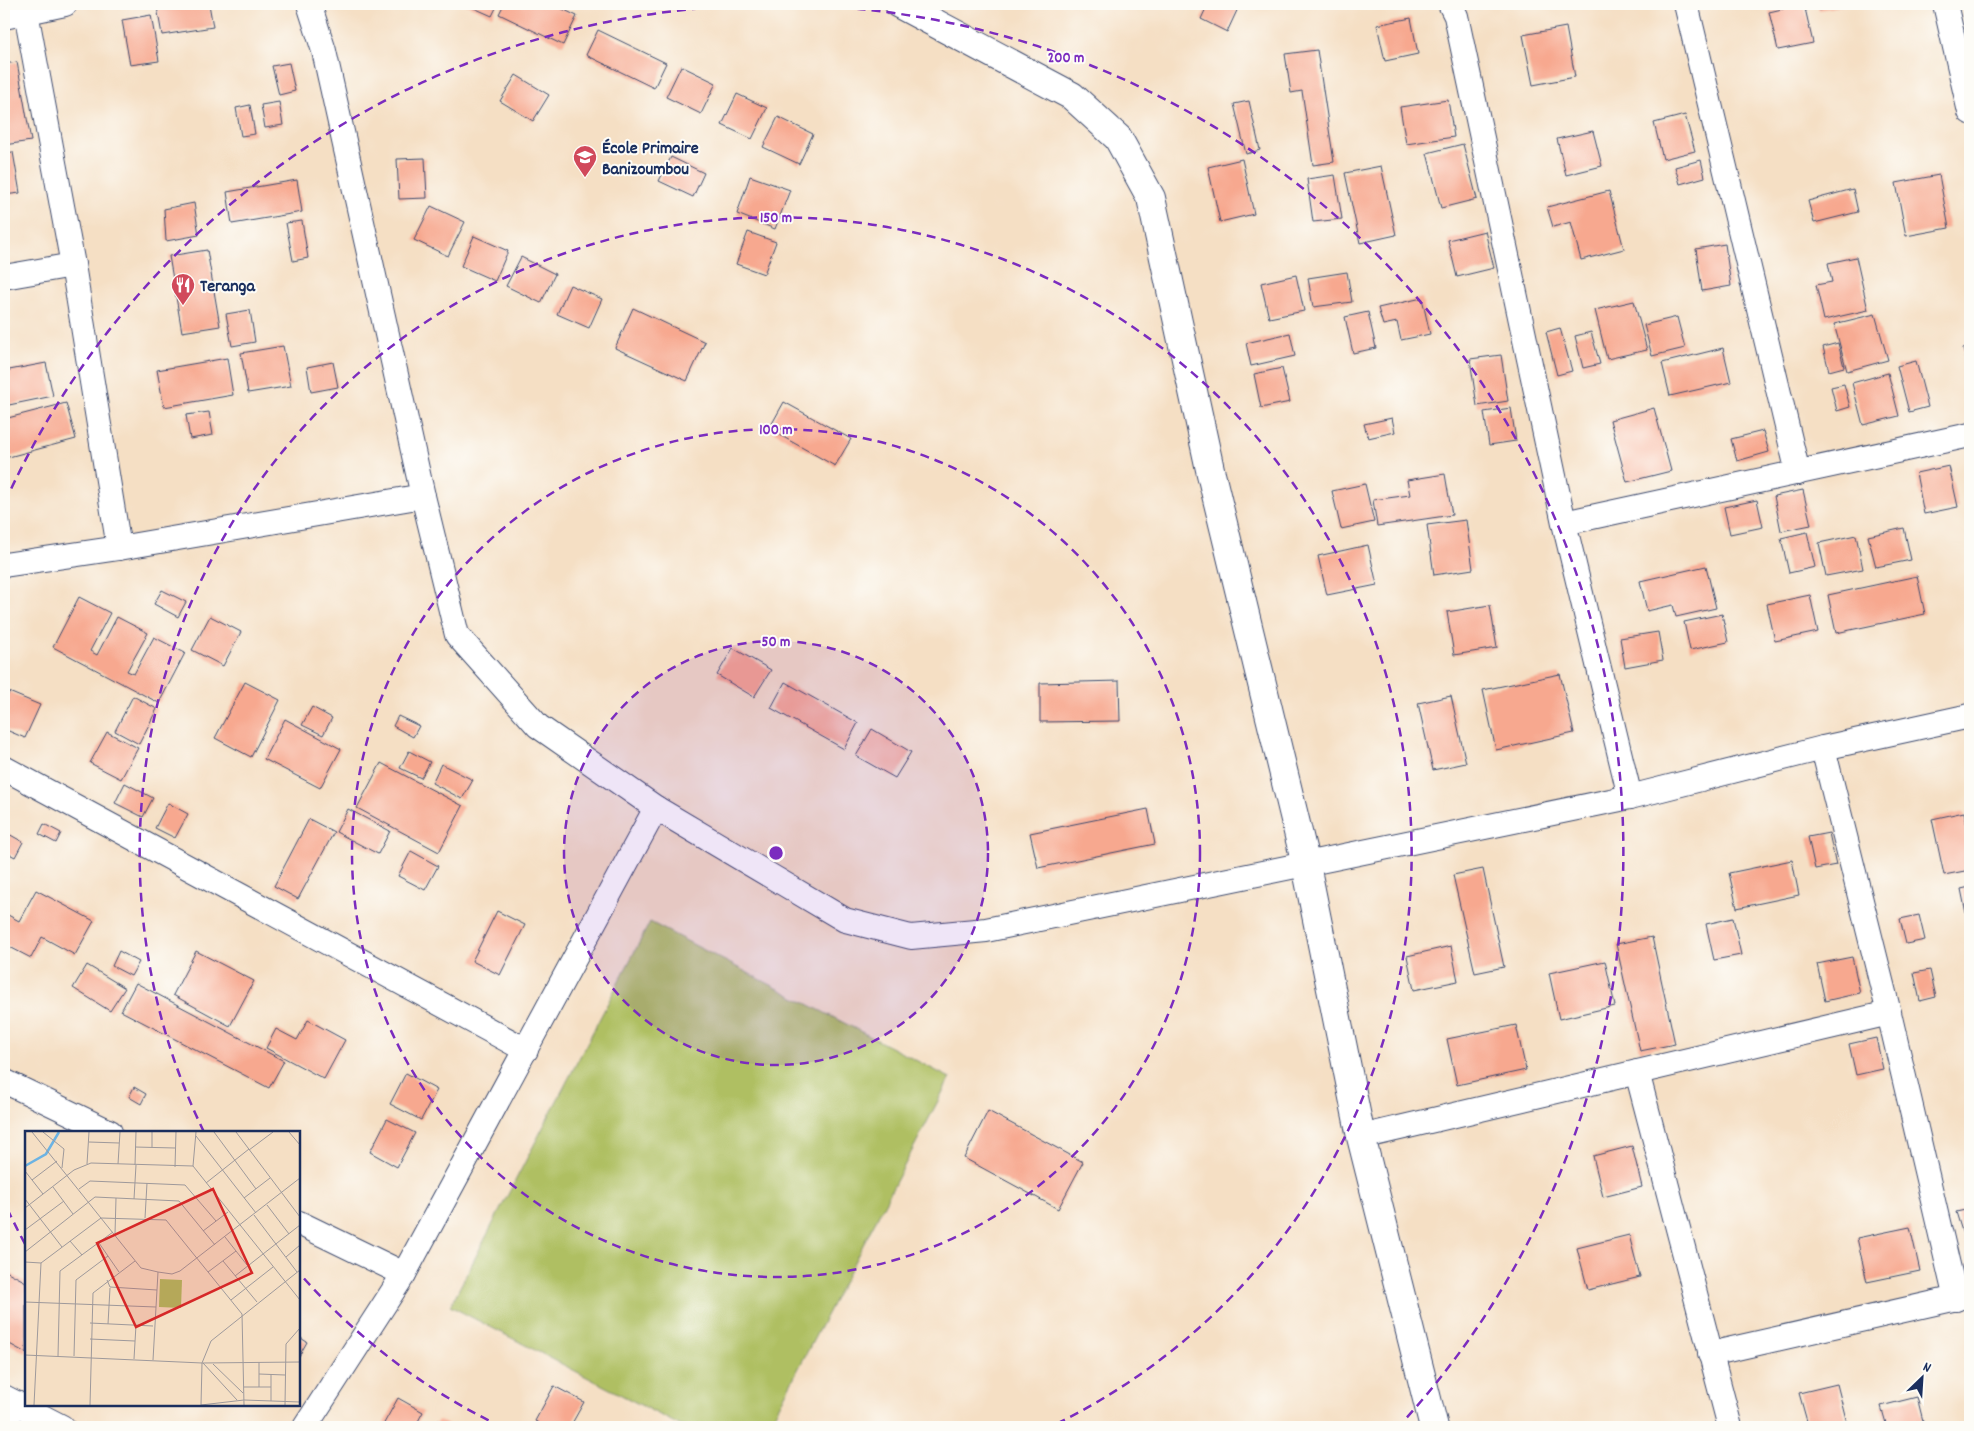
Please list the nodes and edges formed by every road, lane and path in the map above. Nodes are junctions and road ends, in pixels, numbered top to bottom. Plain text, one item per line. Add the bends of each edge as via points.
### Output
1 (65, 4) edge
2 (309, 4) edge
3 (899, 4) edge
4 (1450, 4) edge
5 (1686, 4) edge
6 (1945, 4) edge
7 (15, 15) edge
8 (1970, 112) edge
9 (73, 265) junction
10 (4, 277) edge
11 (1970, 435) edge
12 (1798, 473) junction
13 (423, 496) junction
14 (1564, 523) junction
15 (119, 548) junction
16 (4, 565) edge
17 (1970, 716) edge
18 (1823, 748) junction
19 (4, 768) edge
20 (1630, 797) junction
21 (656, 808) junction
22 (1306, 865) junction
23 (1890, 1013) junction
24 (526, 1050) junction
25 (1637, 1072) junction
26 (4, 1081) edge
27 (108, 1131) edge
28 (1361, 1136) junction
29 (300, 1223) edge
30 (404, 1274) junction
31 (1963, 1297) edge
32 (1710, 1354) junction
33 (10, 1400) edge
34 (4, 1425) edge
35 (62, 1427) edge
36 (305, 1427) edge
37 (1434, 1427) edge
38 (1730, 1427) edge

1 - 7 street
2 - 13 street via 324,51
3 - 22 street via 1072,96 1118,138 1152,198 1212,474
4 - 14 street via 1456,16
5 - 12 street
6 - 8 street
7 - 9 street
9 - 10 street
9 - 15 street
11 - 12 street
12 - 14 street
13 - 15 street
13 - 21 street via 457,635 538,726
14 - 20 street
15 - 16 street
17 - 18 street
18 - 20 street
18 - 23 street
19 - 24 street
20 - 22 street
21 - 22 street via 845,920 911,937 986,930
21 - 24 street
22 - 28 street
23 - 25 street
23 - 31 street
24 - 30 street
25 - 28 street
25 - 32 street
26 - 27 street
28 - 37 street
29 - 30 street
30 - 36 street
31 - 32 street
32 - 38 street
33 - 34 street
33 - 35 street

